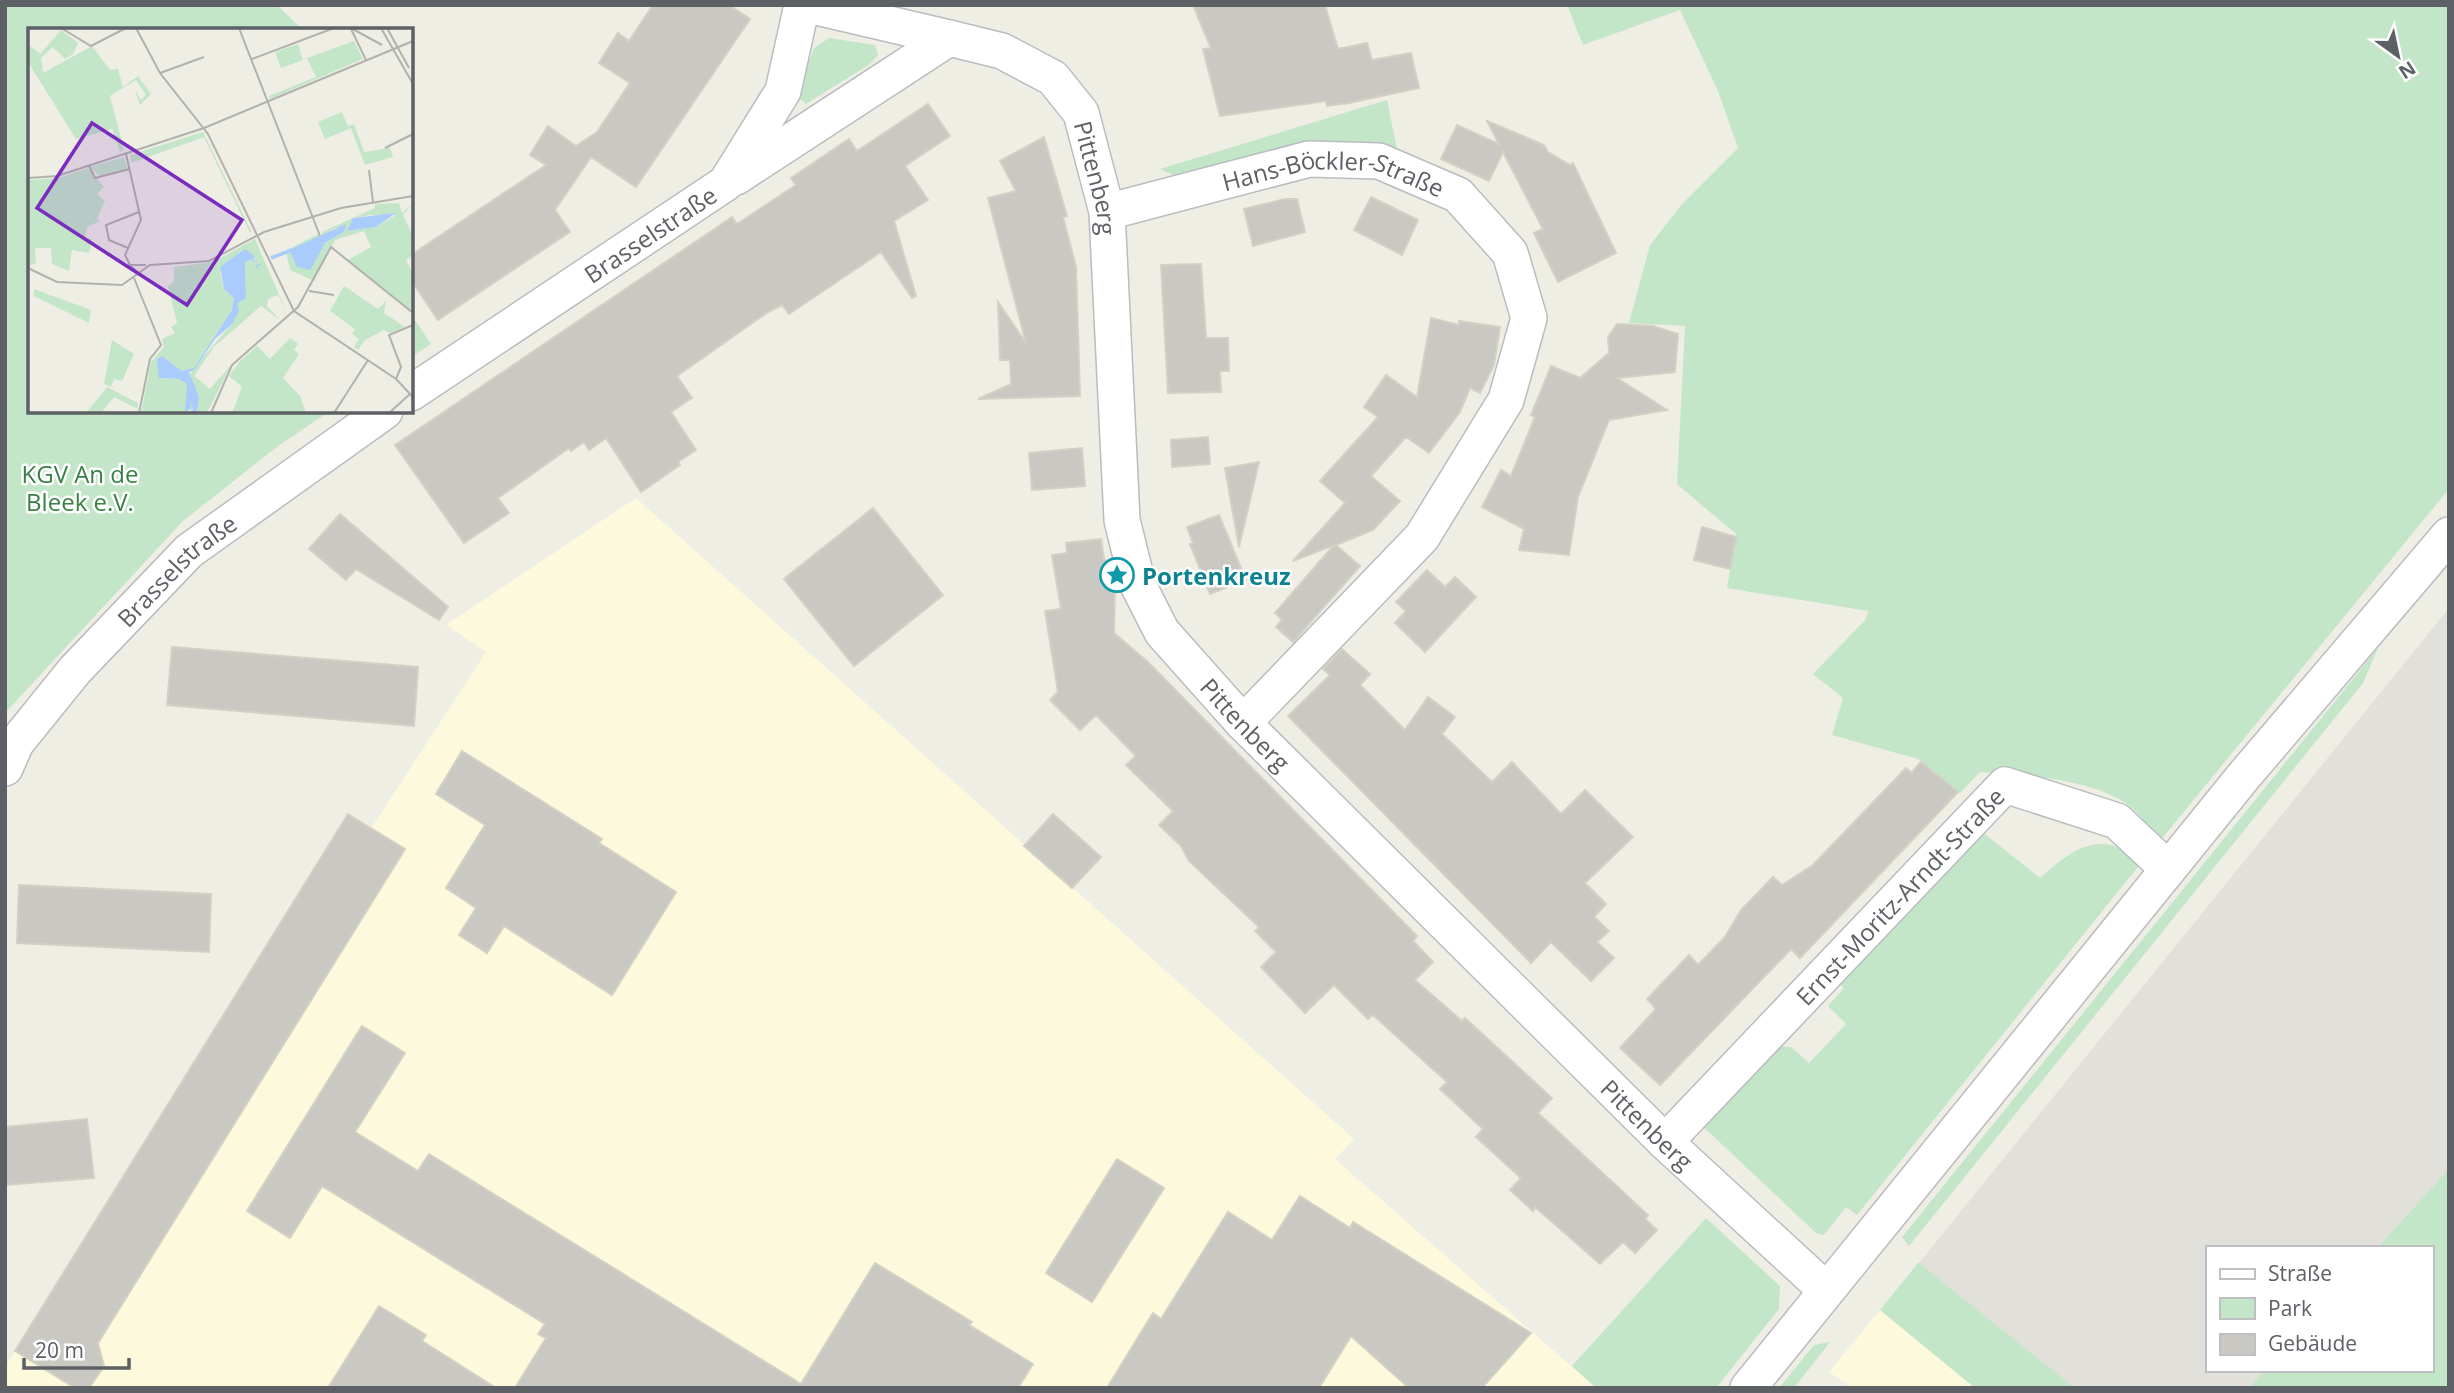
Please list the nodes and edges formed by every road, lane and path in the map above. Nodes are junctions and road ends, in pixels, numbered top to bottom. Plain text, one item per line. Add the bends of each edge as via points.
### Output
1 (803, 5) edge
2 (808, 5) edge
3 (949, 38) junction
4 (726, 183) junction
5 (1107, 212) junction
6 (413, 392) edge
7 (383, 413) edge
8 (2449, 535) edge
9 (1243, 723) junction
10 (5, 768) edge
11 (2168, 869) junction
12 (1665, 1142) junction
13 (1826, 1290) junction
14 (1748, 1388) edge

1 - 4 street, Brasselstraße via 783,91
2 - 3 street, Pittenberg
3 - 4 street
3 - 5 street, Pittenberg via 1002,51 1053,78 1081,113
4 - 6 street, Brasselstraße
5 - 9 street, Pittenberg via 1122,520 1138,585 1162,632
5 - 9 street, Hans-Böckler-Straße via 1308,159 1379,161 1458,195 1510,253 1529,318 1506,400 1422,537
7 - 10 street, Brasselstraße via 189,551 75,670 16,743
8 - 11 street
9 - 12 street, Pittenberg
11 - 12 street, Ernst-Moritz-Arndt-Straße via 2117,821 2005,785
11 - 13 street
12 - 13 street, Pittenberg
13 - 14 street

